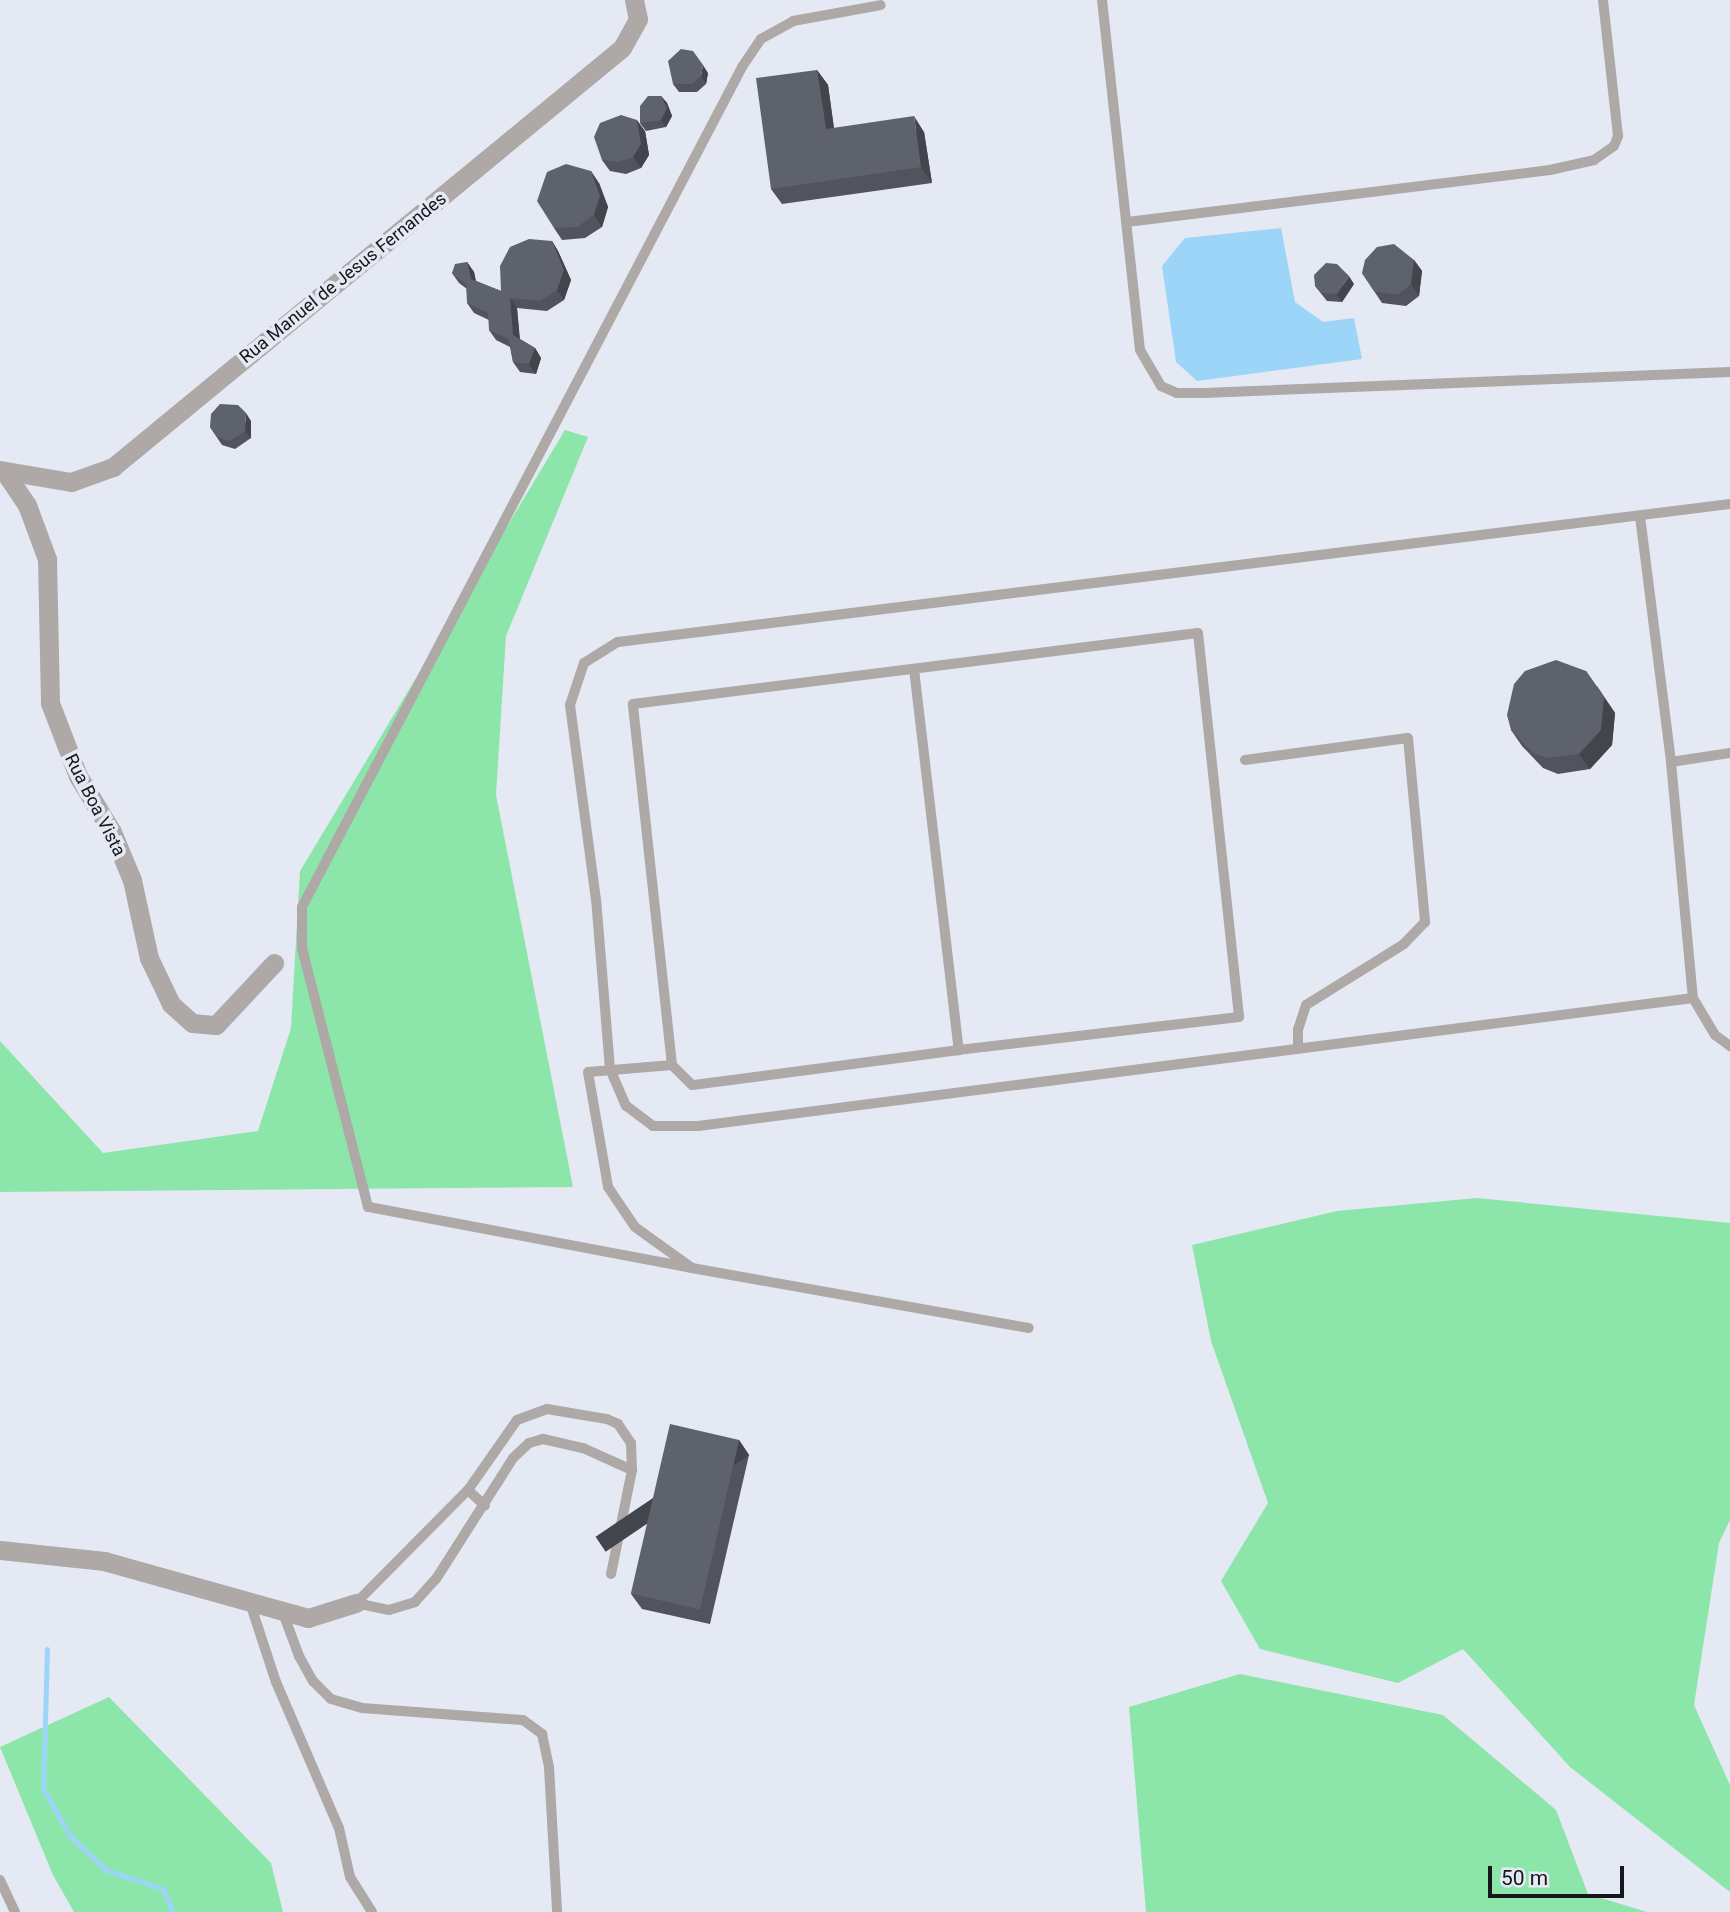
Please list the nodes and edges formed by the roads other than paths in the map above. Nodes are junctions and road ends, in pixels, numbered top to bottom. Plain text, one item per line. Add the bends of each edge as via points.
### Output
1 (634, 0) edge
2 (1102, 0) edge
3 (1603, 0) edge
4 (881, 5) dead end
5 (1127, 222) junction
6 (1730, 372) edge
7 (3, 472) edge
8 (1730, 504) edge
9 (1640, 516) junction
10 (914, 669) junction
11 (1730, 752) edge
12 (1245, 760) dead end
13 (1671, 762) junction
14 (274, 963) dead end
15 (1693, 998) junction
16 (1730, 1046) edge
17 (1298, 1048) junction
18 (959, 1050) junction
19 (672, 1065) junction
20 (610, 1069) junction
21 (692, 1268) junction
22 (1030, 1328) dead end
23 (632, 1470) junction
24 (468, 1490) junction
25 (485, 1506) junction
26 (0, 1550) edge
27 (611, 1574) dead end
28 (250, 1602) junction
29 (355, 1603) junction
30 (283, 1613) junction
31 (0, 1880) edge
32 (15, 1912) edge
33 (372, 1912) edge
34 (557, 1912) edge

1 - 7 street, Rua Manuel de Jesus Fernandes via 638,19 622,48 114,467 71,482
2 - 5 lane
3 - 5 lane via 1618,136 1614,146 1594,160 1550,170
4 - 21 lane via 793,20 761,39 742,67 302,907 302,949 368,1207
5 - 6 lane via 1140,350 1161,386 1177,393
7 - 14 street, Rua Boa Vista via 27,505 47,559 50,703 78,776 112,832 132,880 149,958 171,1003 192,1023 216,1025
8 - 9 lane
9 - 13 lane
9 - 20 lane via 618,642 597,651 575,681 570,705 596,900
10 - 18 lane
10 - 18 lane via 1198,633 1239,1017
10 - 19 lane via 633,704
11 - 13 lane
12 - 17 lane via 1408,738 1425,922 1404,944 1306,1005
13 - 15 lane
15 - 16 lane via 1715,1035
15 - 17 lane
17 - 20 lane via 698,1126 653,1126 637,1118 626,1106
18 - 19 lane via 692,1085
19 - 20 lane
20 - 21 lane via 588,1072 608,1187 635,1227
21 - 22 lane
23 - 24 lane via 631,1443 618,1424 547,1409 517,1420
23 - 25 lane via 598,1453 543,1439 522,1447
23 - 27 lane
24 - 25 lane
24 - 29 lane
25 - 29 lane via 415,1602 389,1610
26 - 28 street via 104,1560
28 - 30 street
28 - 33 lane via 281,1694 339,1828 350,1877
29 - 30 street via 327,1616
30 - 34 lane via 299,1656 313,1681 331,1699 362,1708 523,1720 542,1734 549,1767
31 - 32 lane

